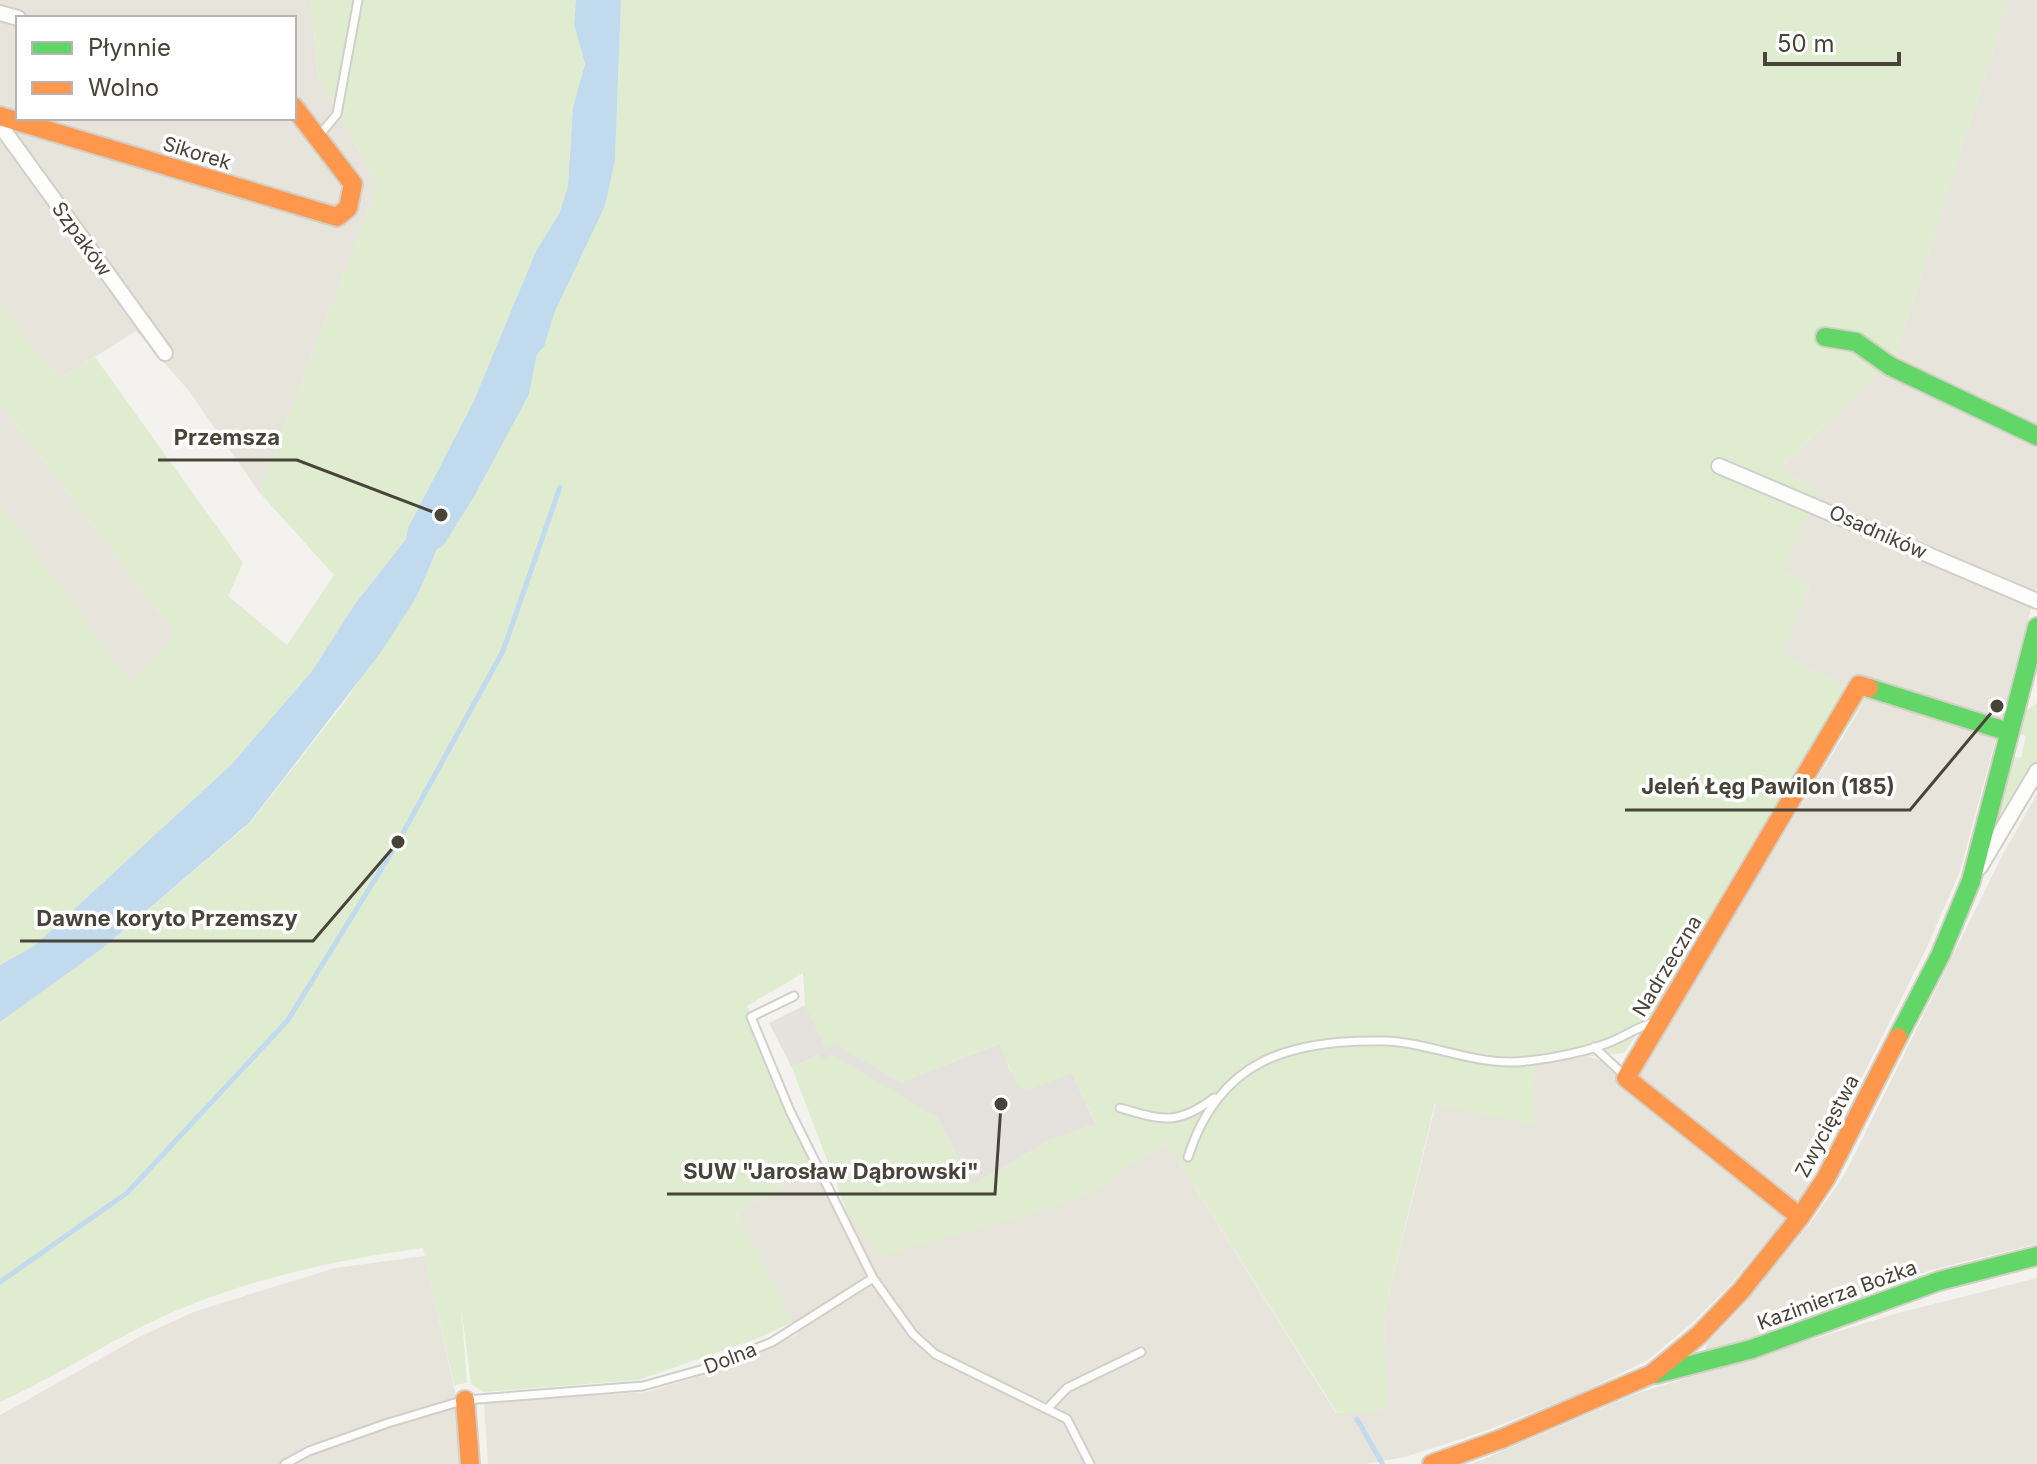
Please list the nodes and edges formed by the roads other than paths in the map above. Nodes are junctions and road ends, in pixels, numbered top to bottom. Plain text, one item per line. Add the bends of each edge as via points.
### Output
1 (358, 0) edge
2 (296, 110) edge
3 (0, 116) edge
4 (0, 125) edge
5 (318, 138) junction
6 (1825, 337) dead end
7 (165, 353) dead end
8 (2037, 436) edge
9 (1719, 466) dead end
10 (2037, 601) edge
11 (2037, 627) edge
12 (2031, 676) edge
13 (2009, 732) junction
14 (2037, 771) edge
15 (1971, 881) junction
16 (794, 996) dead end
17 (1661, 1020) junction
18 (1594, 1047) junction
19 (1626, 1078) junction
20 (1219, 1095) junction
21 (1120, 1108) dead end
22 (1188, 1157) dead end
23 (1800, 1217) junction
24 (2037, 1256) edge
25 (873, 1278) junction
26 (1141, 1352) dead end
27 (1652, 1374) junction
28 (465, 1400) junction
29 (1047, 1409) junction
30 (285, 1464) edge
31 (470, 1464) edge
32 (1090, 1464) edge
33 (1432, 1464) edge

1 - 5 lane via 337,114
2 - 5 street
3 - 5 street, Sikorek via 337,217 348,208 353,184
4 - 7 street, Szpaków
6 - 8 street via 1856,342 1890,366
9 - 10 street, Osadników
11 - 12 street, Zwycięstwa
12 - 13 street, Zwycięstwa
13 - 15 street, Zwycięstwa
13 - 17 street, Nadrzeczna via 1859,685
14 - 15 street
15 - 23 street, Zwycięstwa via 1919,999 1826,1178
16 - 25 lane via 751,1017 790,1111
17 - 18 lane
17 - 19 street, Nadrzeczna
18 - 19 lane
18 - 20 lane via 1510,1062 1385,1041 1287,1050 1263,1059
19 - 23 street
20 - 21 lane via 1192,1116 1158,1119
20 - 22 lane
23 - 27 street, Zwycięstwa via 1741,1291
24 - 27 street, Kazimierza Bożka via 1908,1291 1815,1329 1711,1361
25 - 28 lane, Dolna via 772,1342 704,1369 643,1386
25 - 29 lane via 913,1334 935,1354
26 - 29 lane via 1067,1388
27 - 33 street, Zwycięstwa
28 - 30 lane, Dolna via 309,1451
28 - 31 street
29 - 32 lane via 1067,1419

